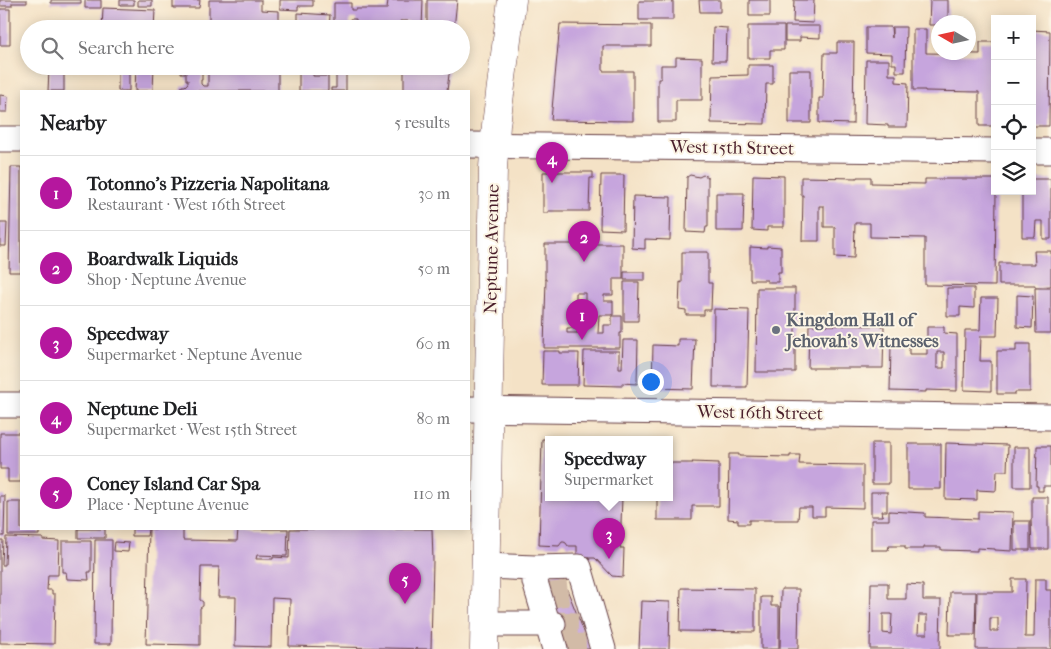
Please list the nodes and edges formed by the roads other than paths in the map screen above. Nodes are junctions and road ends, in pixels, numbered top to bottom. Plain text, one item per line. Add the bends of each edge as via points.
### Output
1 (512, 0) edge
2 (0, 139) edge
3 (20, 139) edge
4 (482, 145) edge
5 (991, 151) edge
6 (1036, 151) edge
7 (1051, 151) edge
8 (0, 405) edge
9 (20, 406) edge
10 (479, 409) edge
11 (1051, 418) edge
12 (485, 566) junction
13 (536, 568) junction
14 (484, 636) edge
15 (554, 638) edge
16 (594, 638) edge

1 - 4 main road, Neptune Avenue via 496,126
2 - 3 street
4 - 5 street, West 15th Street
4 - 10 main road, Neptune Avenue
6 - 7 street
8 - 9 street
10 - 11 street, West 16th Street
10 - 12 main road, Neptune Avenue
12 - 13 street
12 - 14 main road, Neptune Avenue
13 - 15 street via 535,582
13 - 16 street via 579,567 577,591
14 - 15 street

